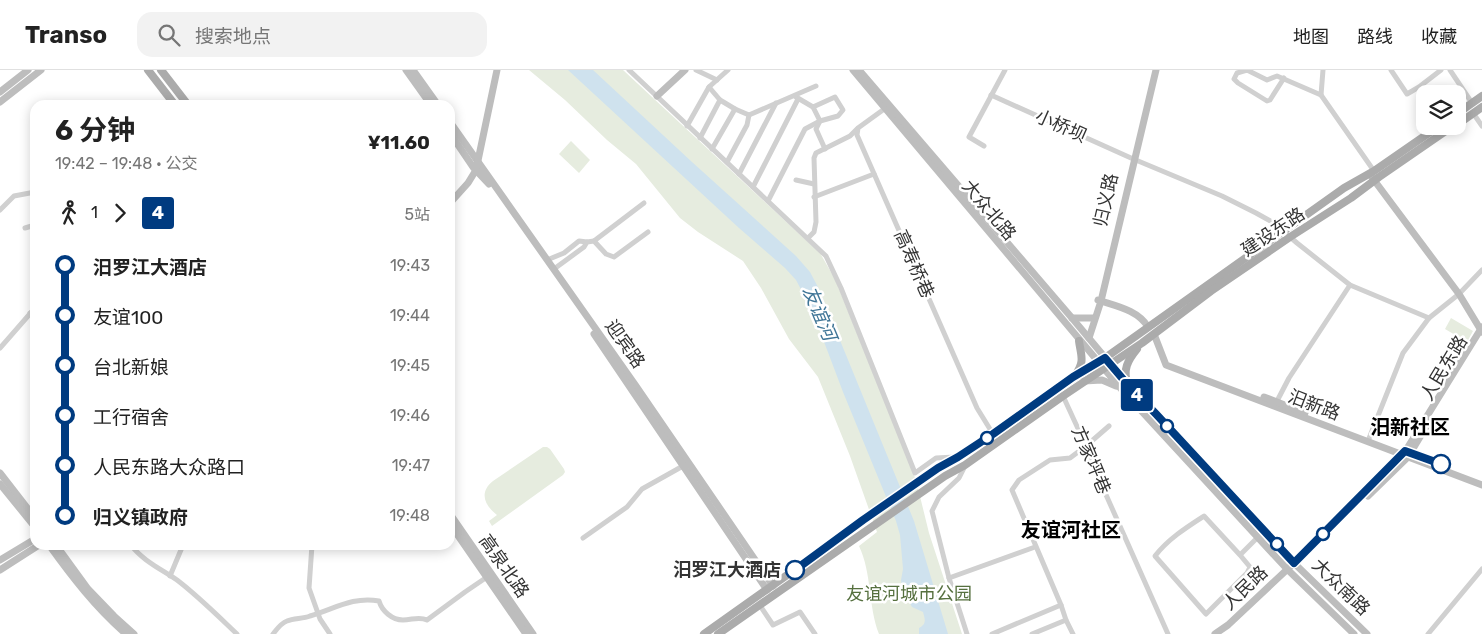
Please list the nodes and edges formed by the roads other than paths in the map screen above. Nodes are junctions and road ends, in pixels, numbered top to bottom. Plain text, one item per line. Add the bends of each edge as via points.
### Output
1 (28, 70) edge
2 (41, 70) edge
3 (148, 70) edge
4 (161, 70) edge
5 (406, 70) edge
6 (413, 70) edge
7 (492, 70) edge
8 (497, 70) edge
9 (629, 70) edge
10 (685, 70) edge
11 (696, 70) edge
12 (728, 70) edge
13 (853, 70) edge
14 (859, 70) edge
15 (1005, 70) edge
16 (1154, 70) edge
17 (1323, 70) edge
18 (1391, 70) edge
19 (1441, 70) edge
20 (1450, 70) edge
21 (1284, 78) junction
22 (717, 80) junction
23 (816, 86) dead end
24 (709, 87) junction
25 (0, 92) edge
26 (991, 95) junction
27 (1321, 95) junction
28 (656, 96) junction
29 (1482, 96) edge
30 (796, 97) junction
31 (171, 100) edge
32 (184, 100) edge
33 (427, 100) edge
34 (434, 100) edge
35 (720, 100) junction
36 (0, 102) edge
37 (776, 103) junction
38 (1472, 103) junction
39 (814, 107) junction
40 (887, 107) junction
41 (1466, 107) edge
42 (1482, 107) edge
43 (735, 109) junction
44 (1473, 113) junction
45 (749, 114) junction
46 (1466, 118) edge
47 (820, 121) junction
48 (687, 126) junction
49 (1482, 126) edge
50 (858, 128) junction
51 (455, 130) edge
52 (1427, 135) edge
53 (1439, 135) edge
54 (700, 138) junction
55 (455, 139) edge
56 (984, 146) dead end
57 (825, 148) junction
58 (712, 149) junction
59 (1133, 158) junction
60 (727, 162) junction
61 (476, 165) junction
62 (739, 174) junction
63 (874, 174) junction
64 (1374, 175) junction
65 (796, 180) dead end
66 (814, 184) junction
67 (753, 187) junction
68 (30, 193) edge
69 (455, 194) edge
70 (455, 197) edge
71 (814, 197) junction
72 (768, 201) junction
73 (644, 203) dead end
74 (0, 210) edge
75 (30, 227) edge
76 (26, 228) dead end
77 (648, 232) dead end
78 (1287, 234) junction
79 (808, 238) junction
80 (594, 241) junction
81 (587, 242) junction
82 (547, 260) junction
83 (554, 269) junction
84 (1482, 270) edge
85 (1350, 285) junction
86 (1459, 293) junction
87 (1100, 300) junction
88 (30, 313) edge
89 (1072, 318) junction
90 (1093, 318) junction
91 (1429, 318) junction
92 (1148, 327) junction
93 (1154, 334) junction
94 (1481, 334) edge
95 (1088, 337) junction
96 (1079, 341) junction
97 (1142, 343) junction
98 (0, 348) edge
99 (1098, 362) junction
100 (1106, 364) junction
101 (1073, 377) junction
102 (1084, 381) junction
103 (1125, 388) junction
104 (1063, 396) junction
105 (1276, 404) junction
106 (1109, 426) dead end
107 (993, 434) junction
108 (1369, 439) junction
109 (1086, 446) junction
110 (1407, 454) junction
111 (958, 457) junction
112 (965, 465) junction
113 (684, 466) junction
114 (0, 473) edge
115 (1482, 480) edge
116 (0, 484) edge
117 (1482, 485) edge
118 (30, 512) edge
119 (455, 521) edge
120 (30, 522) edge
121 (455, 531) edge
122 (1258, 537) junction
123 (583, 538) dead end
124 (30, 542) edge
125 (1035, 547) junction
126 (32, 550) edge
127 (53, 550) edge
128 (60, 550) edge
129 (135, 550) edge
130 (181, 550) edge
131 (312, 550) edge
132 (1240, 555) junction
133 (0, 560) edge
134 (1296, 564) junction
135 (1482, 569) edge
136 (0, 570) edge
137 (1289, 570) junction
138 (170, 576) junction
139 (487, 577) junction
140 (949, 578) junction
141 (770, 588) junction
142 (759, 604) junction
143 (1061, 605) junction
144 (318, 614) junction
145 (1066, 620) junction
146 (126, 634) edge
147 (134, 634) edge
148 (237, 634) edge
149 (273, 634) edge
150 (330, 634) edge
151 (526, 634) edge
152 (533, 634) edge
153 (704, 634) edge
154 (718, 634) edge
155 (815, 634) edge
156 (967, 634) edge
157 (992, 634) edge
158 (1032, 634) edge
159 (1073, 634) edge
160 (1168, 634) edge
161 (1215, 634) edge
162 (1223, 634) edge
163 (1354, 634) edge
164 (1367, 634) edge
165 (1428, 634) edge

1 - 25 main road
2 - 36 main road
3 - 31 main road
4 - 32 main road
5 - 33 main road
6 - 34 main road
7 - 61 main road
8 - 61 main road
9 - 28 street
10 - 28 main road
11 - 22 street
12 - 22 street
13 - 40 main road, 大众北路
14 - 40 main road, 大众北路
15 - 26 street
16 - 59 main road, 归义路
17 - 27 street
18 - 19 street via 1407,94
20 - 38 street
21 - 21 street via 1277,76 1267,80 1247,70 1234,77 1267,101
21 - 27 street
22 - 24 street
23 - 30 street
24 - 35 street
24 - 48 street
26 - 56 street via 969,137
26 - 59 street, 小桥坝
27 - 64 street
28 - 48 street
29 - 38 main road
30 - 37 street
30 - 39 street
30 - 67 street
35 - 43 street
35 - 54 street
37 - 45 street
37 - 62 street
38 - 41 main road
39 - 47 street
39 - 47 street via 835,97 843,110 838,116
40 - 50 street
40 - 89 main road, 大众北路
40 - 96 main road, 大众北路
42 - 44 main road
43 - 45 street
43 - 58 street
44 - 46 main road
44 - 49 street
45 - 60 street via 747,125
47 - 57 street via 816,129
47 - 72 street via 805,129
48 - 54 street
50 - 57 street via 850,136
50 - 63 street, 高寿桥巷 via 856,135
51 - 61 main road, 迎宾路
52 - 64 main road, 建设东路
53 - 64 main road, 建设东路
54 - 58 street
55 - 61 main road, 迎宾路
57 - 66 street via 814,158
58 - 60 street
59 - 78 street, 小桥坝 via 1256,212
59 - 87 main road, 归义路
60 - 62 street
61 - 69 main road
61 - 70 main road via 468,183
61 - 82 main road, 迎宾路
61 - 113 main road, 迎宾路
62 - 67 street
63 - 71 street
63 - 107 street, 高寿桥巷 via 977,408
64 - 78 main road, 建设东路 via 1344,188
64 - 78 main road, 建设东路 via 1351,198
64 - 86 main road
65 - 66 street
66 - 71 street
67 - 72 street
68 - 74 street via 14,196
71 - 79 street via 816,222 814,232
72 - 79 street
73 - 80 street
75 - 76 street
77 - 80 street via 614,257 606,254
78 - 85 street, 小桥坝
78 - 92 main road, 建设东路
78 - 93 main road, 建设东路
79 - 111 street via 826,256 842,288 915,473 936,458
80 - 81 street
81 - 82 street via 579,241 564,253
81 - 83 street
82 - 83 main road, 迎宾路
83 - 141 main road, 迎宾路
84 - 86 street
85 - 91 street, 小桥坝
85 - 105 street via 1289,378
86 - 91 street
86 - 94 main road
87 - 90 main road
87 - 92 main road via 1134,313 1144,319
87 - 95 main road
88 - 98 street
89 - 90 main road
89 - 95 main road, 大众北路
90 - 95 main road
91 - 108 street via 1403,353
92 - 100 main road, 建设东路
93 - 97 main road, 建设东路
93 - 105 main road, 汨新路 via 1166,365
94 - 110 main road, 人民东路
95 - 100 main road, 大众北路
96 - 99 main road, 大众北路
96 - 101 main road via 1083,359
97 - 100 main road, 建设东路
97 - 103 main road via 1126,364
99 - 100 main road
99 - 101 main road
100 - 102 main road
100 - 103 main road, 大众南路
101 - 107 main road
102 - 103 main road via 1102,380
102 - 104 main road
103 - 122 main road, 大众南路
103 - 134 main road, 大众南路 via 1156,414
104 - 109 street, 方家坪巷
104 - 112 main road
105 - 108 main road, 汨新路
106 - 109 street
107 - 111 main road
108 - 110 main road, 汨新路
109 - 125 street via 1070,458 1050,460 1019,480 1012,490
109 - 160 street, 方家坪巷
110 - 115 main road
110 - 117 main road, 汨新路
110 - 134 main road, 人民东路
111 - 141 main road via 867,517
112 - 140 street via 959,478 940,497 932,511
112 - 142 main road
113 - 123 street via 642,489 627,507
113 - 141 main road, 迎宾路
114 - 118 main road
116 - 120 main road
119 - 152 main road, 高泉北路
121 - 139 main road, 高泉北路
122 - 132 street
122 - 137 main road, 大众南路
124 - 133 main road
125 - 140 street
125 - 143 street
126 - 136 main road
127 - 146 main road via 85,593
128 - 147 main road via 88,589
129 - 138 street
130 - 138 street
131 - 144 street via 309,588
132 - 132 street via 1204,516 1185,528 1155,556 1206,614 1247,573 1250,567
134 - 137 main road, 人民东路
134 - 164 main road, 大众南路
135 - 165 street
137 - 161 main road, 人民路
137 - 162 main road, 人民路
137 - 163 main road, 大众南路
138 - 148 street
139 - 144 street via 427,620 392,617 380,606 379,600 370,599 350,602
139 - 151 main road, 高泉北路
140 - 156 street
141 - 153 main road
142 - 154 main road
142 - 155 street via 773,625 800,612
143 - 145 street
143 - 157 street
144 - 149 street via 288,620
144 - 150 street
145 - 158 street
145 - 159 street

